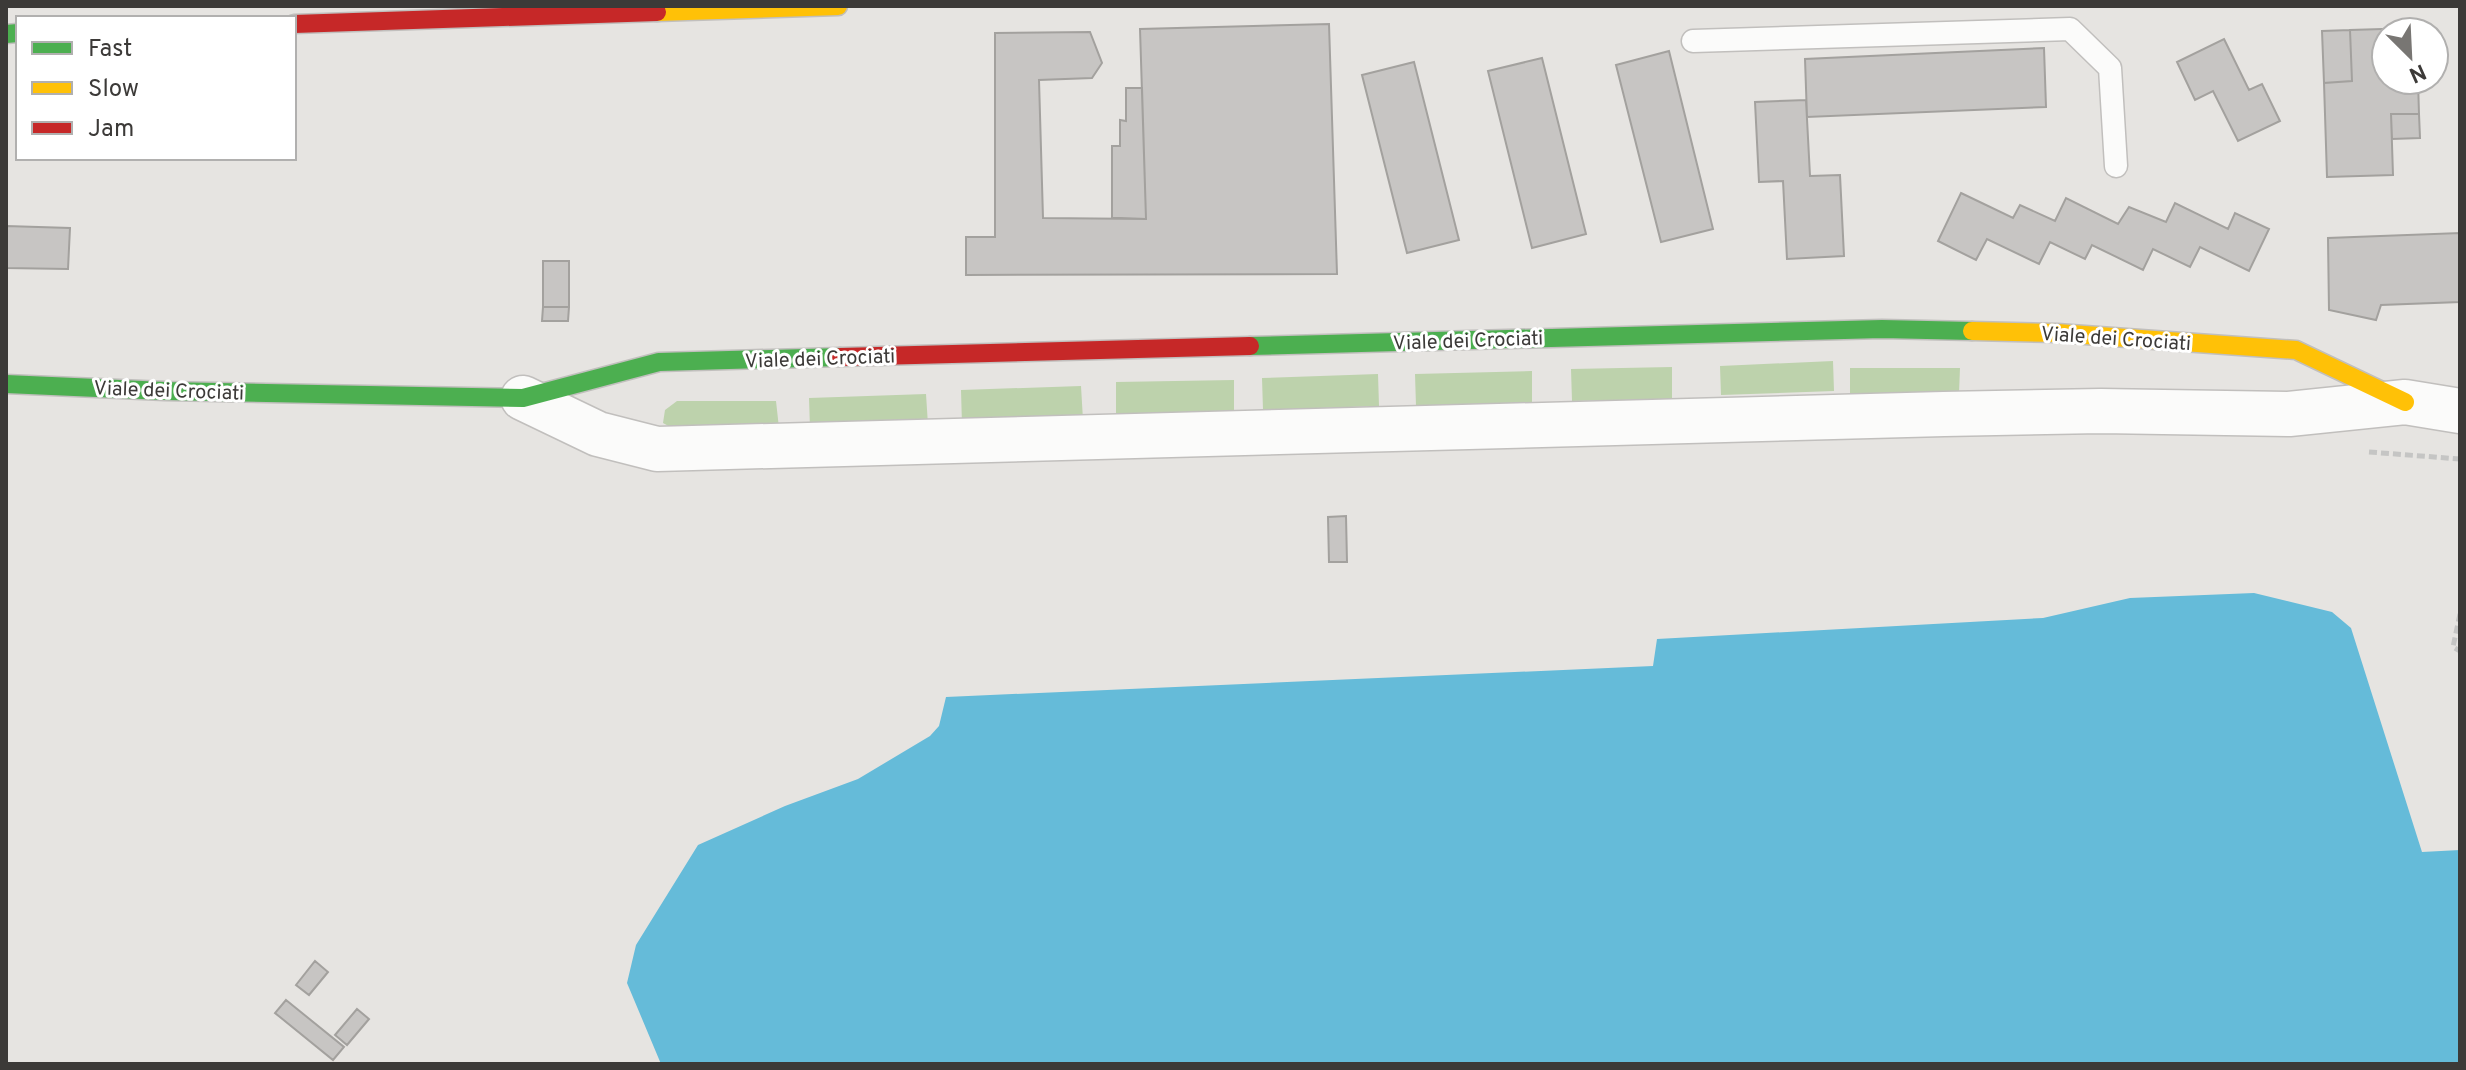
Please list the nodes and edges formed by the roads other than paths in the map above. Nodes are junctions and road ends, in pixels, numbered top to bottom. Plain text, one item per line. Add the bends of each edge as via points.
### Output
1 (838, 6) edge
2 (296, 24) edge
3 (1693, 41) dead end
4 (2116, 166) dead end
5 (6, 384) edge
6 (523, 398) junction
7 (2405, 402) junction
8 (2460, 411) edge

1 - 2 street
3 - 4 lane via 2070,29 2110,68
5 - 6 street, Viale dei Crociati
6 - 7 street, Viale dei Crociati via 598,434 657,449 1959,413 2289,414
6 - 7 street, Viale dei Crociati via 659,362 1882,329 2057,333 2296,350
7 - 8 street, Viale dei Crociati

